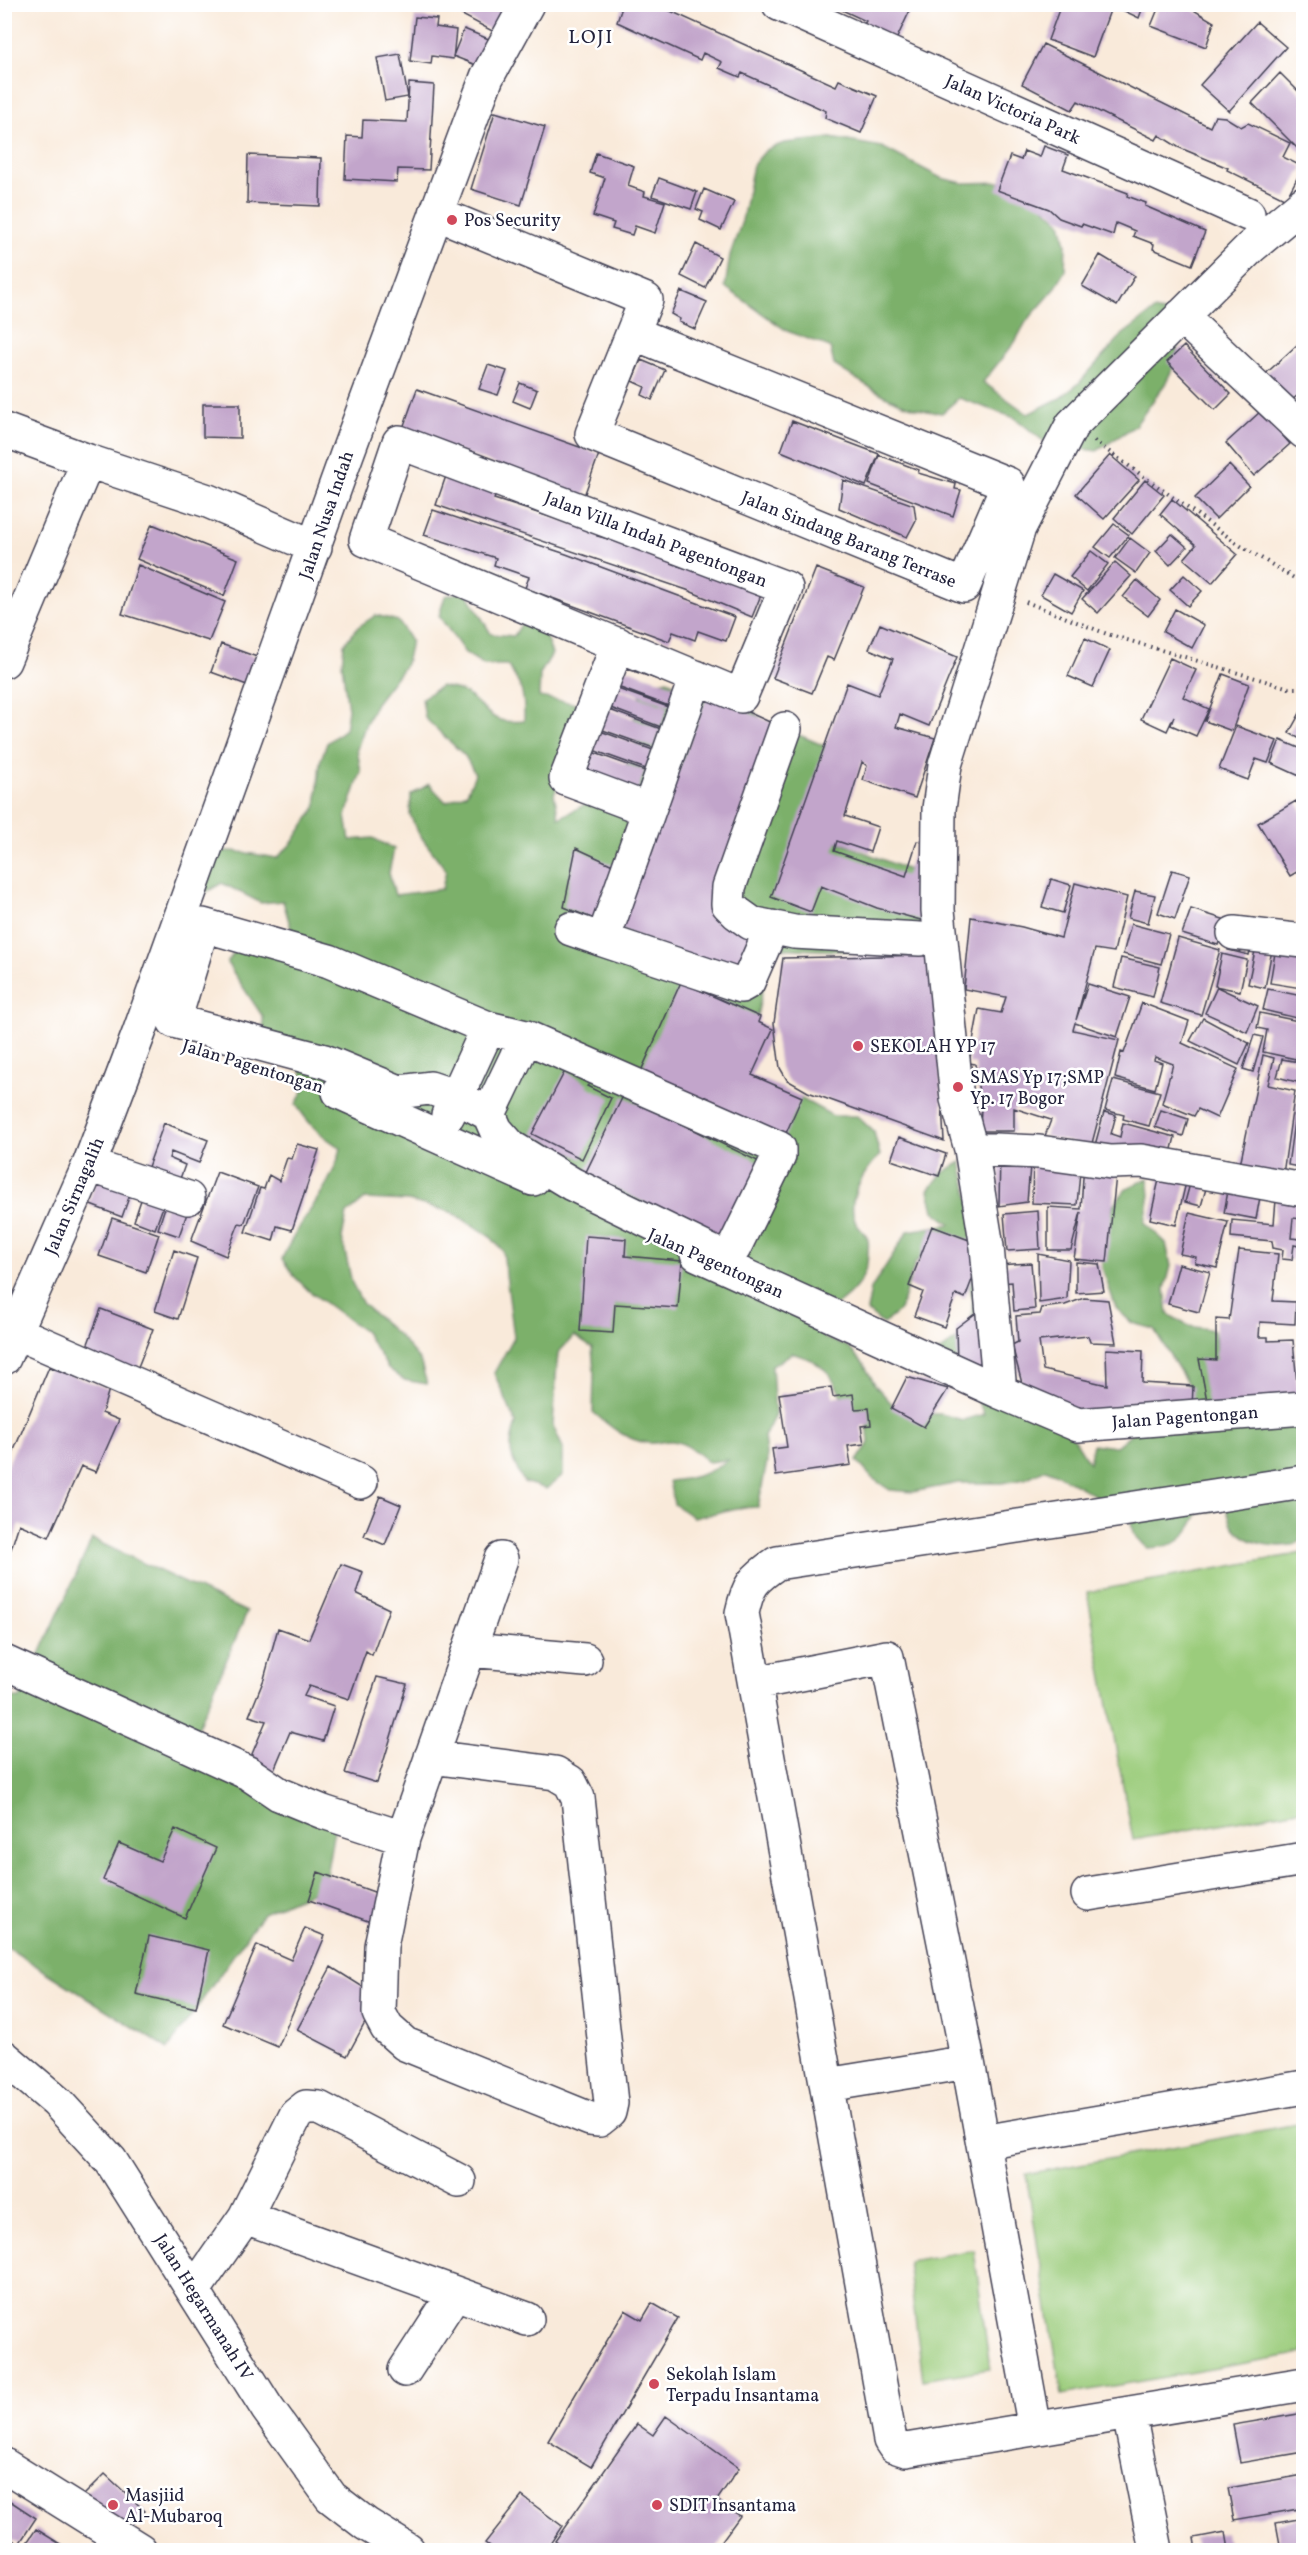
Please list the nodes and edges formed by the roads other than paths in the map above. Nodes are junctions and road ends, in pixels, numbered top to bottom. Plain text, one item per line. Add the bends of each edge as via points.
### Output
1 (526, 4) edge
2 (779, 4) edge
3 (1304, 203) edge
4 (436, 213) junction
5 (1248, 214) dead end
6 (1181, 316) junction
7 (633, 333) junction
8 (4, 430) edge
9 (1304, 432) edge
10 (347, 454) junction
11 (88, 461) junction
12 (388, 471) junction
13 (315, 547) junction
14 (618, 644) junction
15 (4, 661) edge
16 (696, 676) junction
17 (785, 729) dead end
18 (649, 810) junction
19 (771, 927) junction
20 (571, 929) dead end
21 (1234, 933) dead end
22 (920, 939) dead end
23 (603, 940) junction
24 (1304, 941) edge
25 (488, 1028) junction
26 (139, 1033) junction
27 (526, 1037) junction
28 (457, 1097) junction
29 (489, 1114) junction
30 (437, 1135) junction
31 (971, 1149) junction
32 (89, 1165) junction
33 (1304, 1190) edge
34 (188, 1198) dead end
35 (10, 1345) edge
36 (1000, 1392) junction
37 (1304, 1408) edge
38 (362, 1482) dead end
39 (1304, 1482) edge
40 (501, 1559) dead end
41 (469, 1650) junction
42 (585, 1660) dead end
43 (4, 1662) edge
44 (755, 1683) junction
45 (431, 1757) junction
46 (403, 1838) junction
47 (1304, 1859) edge
48 (1088, 1894) dead end
49 (4, 2057) edge
50 (968, 2062) junction
51 (827, 2085) junction
52 (1304, 2087) edge
53 (983, 2142) junction
54 (459, 2181) dead end
55 (245, 2217) junction
56 (194, 2290) junction
57 (455, 2293) junction
58 (526, 2319) dead end
59 (405, 2370) dead end
60 (1304, 2384) edge
61 (1129, 2414) junction
62 (1035, 2429) junction
63 (4, 2465) edge
64 (140, 2550) edge
65 (408, 2550) edge
66 (1156, 2550) edge

1 - 4 street, Jalan Nusa Indah via 487,77
2 - 5 street, Jalan Victoria Park
3 - 6 street
4 - 7 street, Jalan Sindang Barang Terrase via 646,300
4 - 10 street, Jalan Nusa Indah
6 - 9 street
6 - 31 street via 1071,425 1019,528 945,765 939,809 938,910 957,1099
7 - 7 street, Jalan Sindang Barang Terrase via 592,434 964,586 1008,484
8 - 11 street
10 - 12 street
10 - 13 street, Jalan Nusa Indah
11 - 13 street via 208,501
11 - 15 street
12 - 14 street, Jalan Villa Indah Pagentongan via 366,540
12 - 16 street, Jalan Villa Indah Pagentongan via 399,442 786,588 741,696
13 - 26 street, Jalan Nusa Indah
14 - 16 street, Jalan Villa Indah Pagentongan
14 - 18 street via 566,779
16 - 18 street
17 - 19 street via 729,887 728,904 737,913 751,923
18 - 23 street
19 - 22 street via 794,932
19 - 23 street via 748,982 741,986
20 - 23 street
21 - 24 street
25 - 27 street
25 - 28 street
25 - 28 street via 329,961 203,925 174,1021 324,1061 399,1092 430,1088
26 - 30 street, Jalan Pagentongan via 306,1078
26 - 32 street, Jalan Sirnagalih
27 - 29 street
27 - 29 street via 779,1148 779,1156 734,1248 722,1257 572,1185 511,1147 496,1130
28 - 29 street
28 - 30 street
30 - 36 street, Jalan Pagentongan
31 - 33 street via 1039,1152 1111,1162 1141,1161
31 - 36 street via 987,1247
32 - 34 street
32 - 35 street, Jalan Sirnagalih
35 - 38 street
36 - 37 street, Jalan Pagentongan via 1078,1425
39 - 44 street via 777,1563 755,1578 746,1592 742,1613
40 - 41 street
41 - 42 street
41 - 45 street
43 - 46 street via 248,1773 279,1794
44 - 50 street via 887,1657
44 - 51 street
45 - 46 street
45 - 46 street via 555,1773 570,1782 578,1798 611,2103 609,2112 598,2120 405,2044 387,2028 379,2013 381,1946
47 - 48 street
49 - 56 street, Jalan Hegarmanah IV via 57,2102 111,2162
50 - 51 street
50 - 53 street
51 - 62 street via 890,2440 906,2450
52 - 53 street
53 - 62 street
54 - 55 street via 319,2108 306,2107 296,2115
55 - 56 street
55 - 57 street
56 - 65 street, Jalan Hegarmanah IV via 267,2408 331,2497
57 - 58 street
57 - 59 street
60 - 61 street
61 - 62 street
61 - 66 street
63 - 64 street

